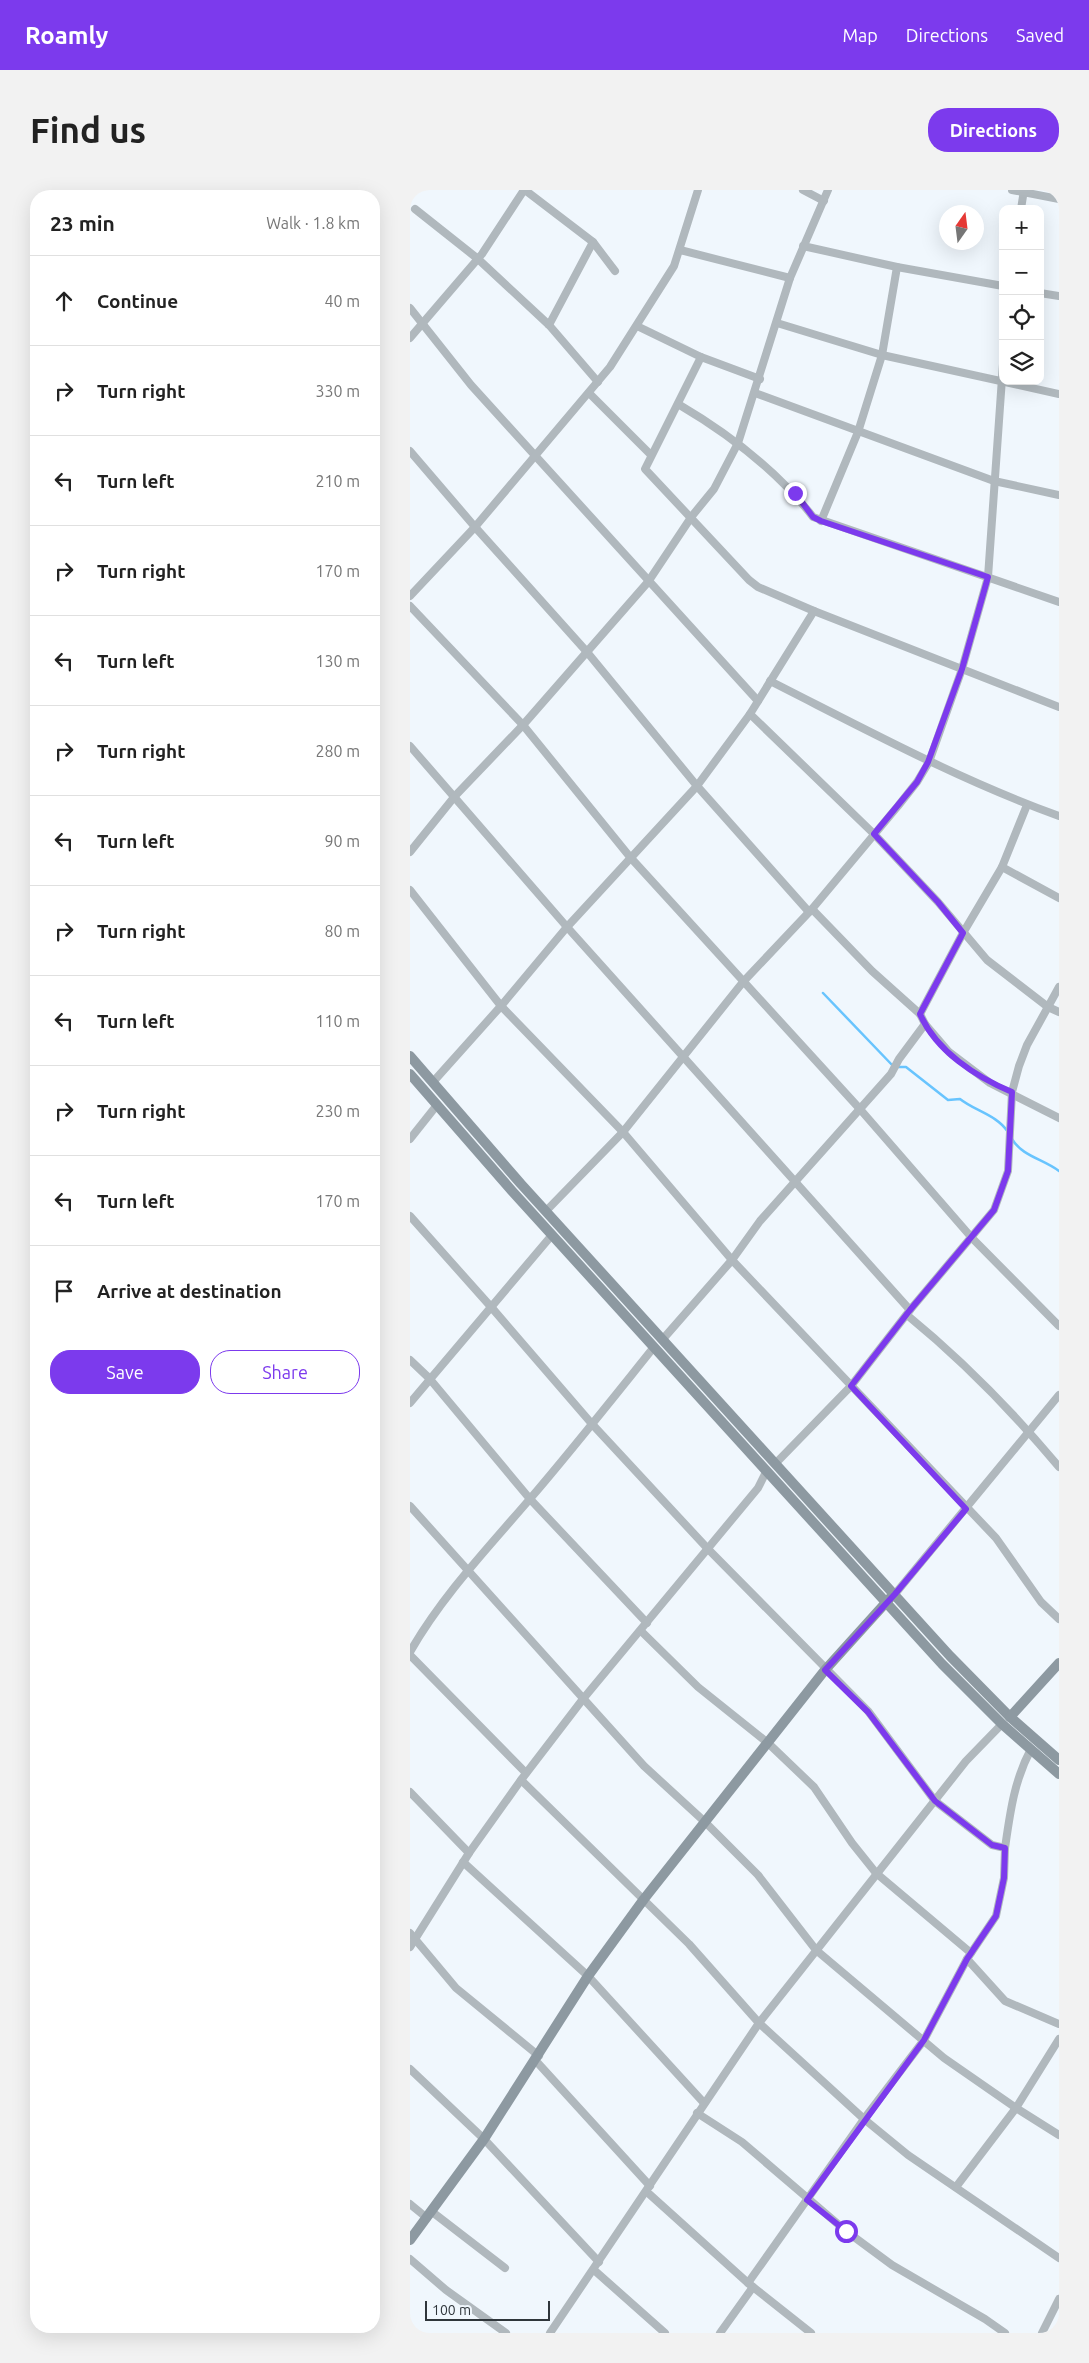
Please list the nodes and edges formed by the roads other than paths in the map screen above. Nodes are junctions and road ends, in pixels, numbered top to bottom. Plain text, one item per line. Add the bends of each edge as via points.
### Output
1 (524, 190) edge
2 (687, 190) edge
3 (803, 190) edge
4 (828, 190) edge
5 (1012, 190) edge
6 (697, 192) edge
7 (1024, 192) edge
8 (1059, 199) edge
9 (824, 201) junction
10 (1022, 205) edge
11 (415, 209) dead end
12 (593, 242) junction
13 (803, 246) junction
14 (680, 250) junction
15 (478, 259) junction
16 (897, 268) junction
17 (615, 271) dead end
18 (790, 278) junction
19 (999, 285) edge
20 (1044, 294) edge
21 (1059, 296) edge
22 (410, 308) edge
23 (777, 323) junction
24 (422, 324) junction
25 (549, 325) junction
26 (637, 326) junction
27 (410, 338) edge
28 (701, 356) junction
29 (882, 356) junction
30 (760, 379) junction
31 (598, 382) junction
32 (999, 382) edge
33 (1001, 385) edge
34 (1016, 385) edge
35 (589, 393) junction
36 (755, 393) junction
37 (1059, 394) edge
38 (678, 404) junction
39 (858, 432) junction
40 (738, 444) junction
41 (410, 451) edge
42 (534, 455) junction
43 (651, 455) junction
44 (994, 481) junction
45 (1059, 496) edge
46 (692, 516) junction
47 (821, 521) junction
48 (475, 527) junction
49 (988, 577) junction
50 (648, 582) junction
51 (410, 596) edge
52 (1059, 602) edge
53 (410, 606) edge
54 (814, 611) junction
55 (587, 652) junction
56 (962, 669) junction
57 (770, 681) junction
58 (758, 701) junction
59 (1059, 707) edge
60 (750, 714) junction
61 (523, 725) junction
62 (410, 746) edge
63 (928, 762) junction
64 (697, 786) junction
65 (455, 796) junction
66 (1027, 805) junction
67 (1059, 816) edge
68 (874, 834) junction
69 (410, 852) edge
70 (630, 857) junction
71 (1002, 867) junction
72 (410, 890) edge
73 (1059, 898) edge
74 (810, 910) junction
75 (567, 927) junction
76 (963, 933) junction
77 (743, 982) junction
78 (1059, 988) edge
79 (501, 1006) junction
80 (1048, 1007) junction
81 (1059, 1012) edge
82 (920, 1014) junction
83 (925, 1024) junction
84 (683, 1055) junction
85 (410, 1056) edge
86 (410, 1074) edge
87 (433, 1082) junction
88 (1012, 1092) junction
89 (437, 1105) junction
90 (859, 1108) junction
91 (1059, 1118) edge
92 (623, 1132) junction
93 (410, 1139) edge
94 (795, 1184) junction
95 (546, 1212) junction
96 (410, 1216) edge
97 (552, 1235) junction
98 (972, 1238) junction
99 (732, 1260) junction
100 (492, 1308) junction
101 (908, 1313) junction
102 (1059, 1326) edge
103 (663, 1339) junction
104 (654, 1347) junction
105 (410, 1360) edge
106 (429, 1378) junction
107 (851, 1386) junction
108 (1059, 1395) edge
109 (410, 1403) edge
110 (592, 1424) junction
111 (1030, 1431) junction
112 (775, 1464) junction
113 (1059, 1466) edge
114 (766, 1472) junction
115 (530, 1499) junction
116 (410, 1506) edge
117 (966, 1509) junction
118 (708, 1549) junction
119 (467, 1570) junction
120 (895, 1594) junction
121 (886, 1602) junction
122 (1059, 1619) edge
123 (647, 1623) junction
124 (641, 1630) junction
125 (411, 1649) edge
126 (1059, 1663) edge
127 (825, 1670) junction
128 (583, 1699) junction
129 (1006, 1720) junction
130 (768, 1743) junction
131 (1031, 1749) junction
132 (1059, 1760) edge
133 (1059, 1774) edge
134 (524, 1777) junction
135 (410, 1792) edge
136 (935, 1801) junction
137 (705, 1822) junction
138 (1005, 1848) junction
139 (469, 1853) junction
140 (464, 1862) junction
141 (876, 1873) junction
142 (644, 1899) junction
143 (410, 1933) edge
144 (416, 1939) junction
145 (410, 1947) edge
146 (816, 1950) junction
147 (969, 1956) junction
148 (588, 1976) junction
149 (759, 2023) junction
150 (1059, 2024) edge
151 (1059, 2039) edge
152 (924, 2040) junction
153 (537, 2058) junction
154 (410, 2069) edge
155 (704, 2103) junction
156 (1016, 2108) junction
157 (697, 2113) junction
158 (864, 2119) junction
159 (1059, 2135) edge
160 (484, 2139) junction
161 (956, 2187) junction
162 (648, 2189) junction
163 (807, 2200) junction
164 (410, 2204) edge
165 (429, 2215) junction
166 (410, 2240) edge
167 (1059, 2258) edge
168 (410, 2259) edge
169 (599, 2262) junction
170 (505, 2268) dead end
171 (594, 2270) junction
172 (751, 2285) junction
173 (1059, 2299) edge
174 (506, 2333) edge
175 (550, 2333) edge
176 (665, 2333) edge
177 (720, 2333) edge
178 (811, 2333) edge
179 (1005, 2333) edge
180 (1042, 2333) edge

1 - 12 street
1 - 15 street
2 - 6 street
3 - 9 street
4 - 9 street
5 - 7 street
6 - 14 street
7 - 8 street
7 - 10 street
9 - 13 street
11 - 15 street
12 - 17 street
12 - 25 street
13 - 16 street
13 - 18 street
14 - 18 street
14 - 26 street via 674,266
15 - 24 street
15 - 25 street
16 - 19 street
16 - 29 street
18 - 23 street
20 - 21 street
22 - 24 street
23 - 29 street
23 - 30 street
24 - 27 street
24 - 42 street
25 - 31 street
26 - 28 street
26 - 31 street
28 - 30 street
28 - 38 street
29 - 32 street
29 - 39 street
30 - 36 street
31 - 35 street
33 - 44 street
34 - 37 street
35 - 42 street
35 - 43 street
36 - 39 street
36 - 40 street
38 - 40 street
38 - 43 street
39 - 44 street
39 - 47 street
40 - 46 street via 714,489
40 - 47 street via 795,493 813,517
41 - 48 street
42 - 48 street
42 - 50 street
43 - 46 street via 645,469 649,475
44 - 45 street
44 - 49 street
46 - 50 street
46 - 54 street via 753,583
47 - 49 street
48 - 51 street
48 - 55 street
49 - 52 street
49 - 56 street
50 - 55 street
50 - 58 street
53 - 61 street
54 - 56 street
54 - 57 street
55 - 61 street
55 - 64 street
56 - 59 street
56 - 63 street
57 - 58 street
57 - 63 street
58 - 60 street
60 - 64 street
60 - 68 street
61 - 65 street
61 - 70 street
62 - 65 street
63 - 66 street
63 - 68 street via 917,782
64 - 70 street
64 - 74 street
65 - 69 street
65 - 75 street
66 - 67 street
66 - 71 street
68 - 74 street
68 - 76 street
70 - 75 street
70 - 77 street
71 - 73 street
71 - 76 street
72 - 79 street
74 - 77 street
74 - 82 street
75 - 79 street
75 - 84 street
76 - 80 street via 986,960
76 - 82 street
77 - 84 street
77 - 90 street
78 - 80 street
79 - 87 street
79 - 92 street
80 - 81 street
80 - 88 street via 1024,1052
82 - 83 street
83 - 88 street via 949,1052 972,1071
83 - 90 street via 891,1074
84 - 92 street
84 - 94 street
85 - 87 main road
86 - 89 main road
87 - 95 main road
88 - 91 street
88 - 98 street via 1012,1129 1003,1190 994,1210
89 - 93 street
89 - 97 main road
90 - 94 street
90 - 98 street
92 - 95 street
92 - 99 street
94 - 99 street via 760,1221
94 - 101 street
95 - 103 main road
96 - 100 street
97 - 100 street
97 - 104 main road
98 - 101 street
98 - 102 street
99 - 103 street
99 - 107 street
100 - 106 street
100 - 110 street
101 - 107 street
101 - 111 street
103 - 112 main road
104 - 110 street
104 - 114 main road
105 - 106 street
106 - 109 street
106 - 115 street
107 - 112 street
107 - 117 street
108 - 111 street
110 - 115 street
110 - 118 street
111 - 113 street
111 - 117 street
112 - 120 main road
114 - 118 street via 758,1488
114 - 121 main road
115 - 119 street
115 - 123 street
116 - 119 street
117 - 120 street
117 - 122 street via 996,1538 1041,1602
118 - 123 street
118 - 127 street
119 - 125 street
119 - 128 street
120 - 121 main road
120 - 129 main road
121 - 127 main road
121 - 129 main road via 942,1664
123 - 124 street
124 - 128 street
124 - 130 street via 698,1687
125 - 134 street
126 - 129 main road
127 - 130 main road
127 - 136 street via 868,1712
128 - 134 street
128 - 137 street via 644,1766
129 - 131 main road
129 - 132 main road
129 - 136 street via 966,1761
130 - 137 main road
130 - 141 street via 814,1787
131 - 133 main road
131 - 138 street via 1015,1787
134 - 139 street
134 - 142 street
135 - 139 street
136 - 138 street via 992,1845
136 - 141 street
137 - 142 main road
137 - 146 street via 758,1875
138 - 147 street via 1004,1878 996,1916
139 - 140 street
140 - 144 street
140 - 148 street
141 - 146 street
141 - 147 street
142 - 148 main road
142 - 149 street
143 - 144 street
144 - 145 street
144 - 153 street via 456,1988
146 - 149 street
146 - 152 street
147 - 150 street via 1005,2001
147 - 152 street
148 - 153 main road
148 - 155 street
149 - 155 street
149 - 158 street
151 - 156 street
152 - 156 street via 944,2058
152 - 158 street
153 - 160 main road
153 - 162 street
154 - 160 street
155 - 157 street
156 - 159 street
156 - 161 street
157 - 162 street
157 - 163 street via 742,2142
158 - 161 street via 908,2155
158 - 163 street
160 - 165 main road
160 - 169 street
161 - 167 street
162 - 169 street
162 - 172 street
163 - 172 street
163 - 179 street via 892,2265 985,2318
164 - 165 street
165 - 166 main road
165 - 170 street
168 - 174 street via 446,2290
169 - 171 street
171 - 175 street
171 - 176 street
172 - 177 street
172 - 178 street
173 - 180 street

